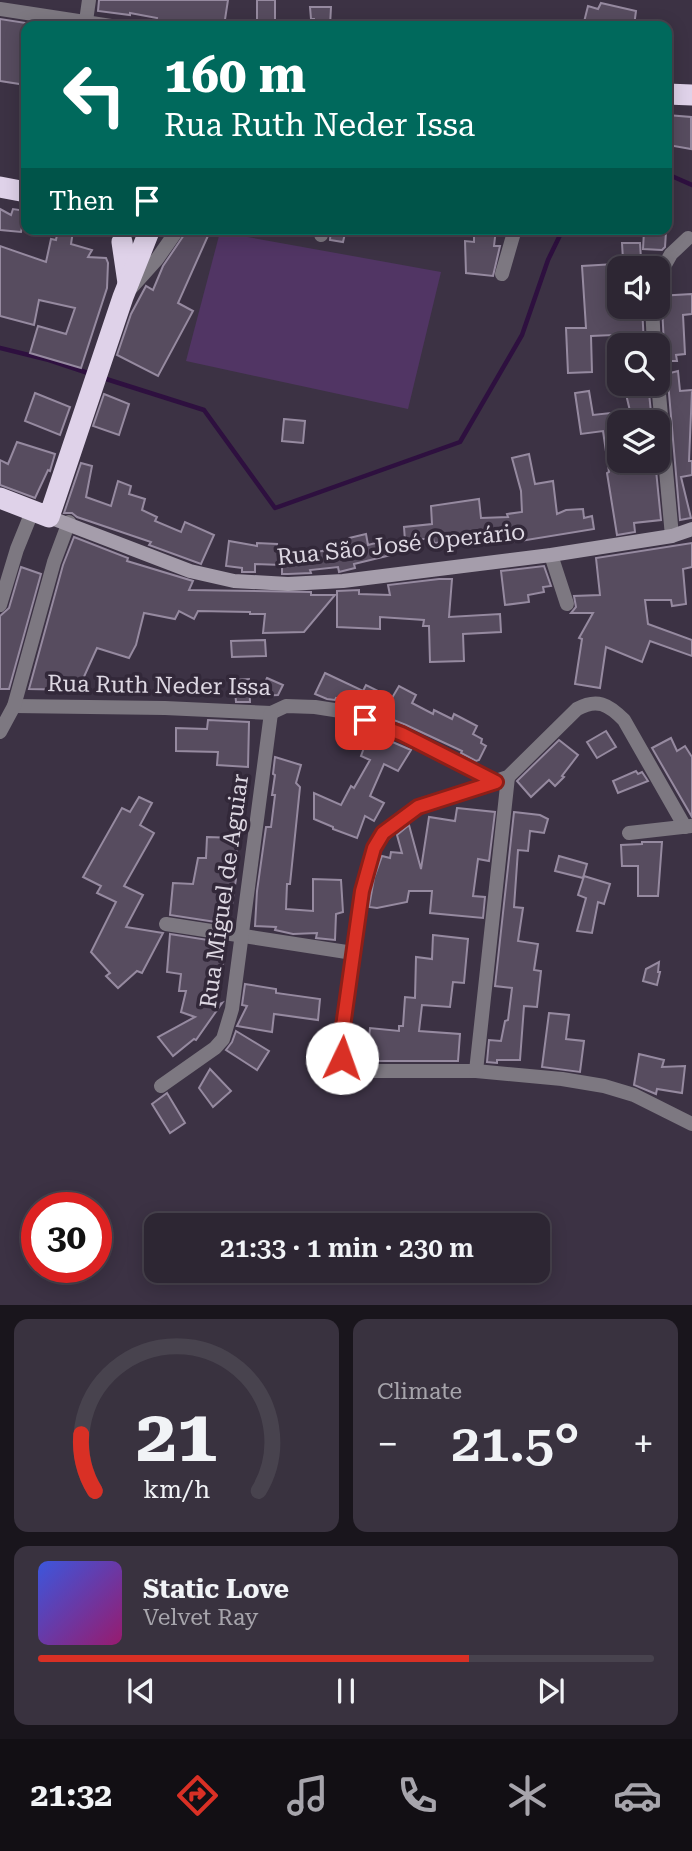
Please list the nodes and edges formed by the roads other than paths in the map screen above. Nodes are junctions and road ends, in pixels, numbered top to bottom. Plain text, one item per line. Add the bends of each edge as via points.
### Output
1 (89, 0) edge
2 (0, 9) edge
3 (86, 21) joint
4 (672, 94) edge
5 (692, 95) edge
6 (0, 187) edge
7 (21, 191) edge
8 (115, 235) edge
9 (118, 235) edge
10 (147, 235) edge
11 (148, 235) edge
12 (174, 235) edge
13 (514, 235) edge
14 (688, 238) dead end
15 (670, 256) edge
16 (502, 274) dead end
17 (126, 291) junction
18 (659, 396) edge
19 (0, 498) edge
20 (50, 517) junction
21 (692, 528) edge
22 (672, 536) junction
23 (551, 555) junction
24 (0, 604) edge
25 (566, 604) dead end
26 (14, 706) junction
27 (271, 713) junction
28 (0, 731) edge
29 (502, 780) junction
30 (688, 826) edge
31 (629, 833) dead end
32 (166, 924) dead end
33 (244, 936) junction
34 (353, 953) junction
35 (477, 1072) junction
36 (161, 1086) dead end
37 (692, 1124) edge

1 - 3 street
2 - 3 street
4 - 5 highway
6 - 7 highway
8 - 17 highway
9 - 10 highway via 134,244
11 - 17 highway
12 - 17 street
13 - 16 street
14 - 15 street
17 - 20 highway
18 - 22 street
19 - 20 highway, Rua São José Operário
20 - 23 street, Rua São José Operário via 190,571 234,581 343,581
20 - 24 street via 17,549
20 - 26 street via 54,562
21 - 22 street, Rua São José Operário
22 - 23 street, Rua São José Operário
23 - 25 street
26 - 27 street, Rua Ruth Neder Issa
26 - 28 street
27 - 29 street, Rua Ruth Neder Issa via 286,706 347,712
27 - 33 street, Rua Miguel de Aguiar
29 - 30 street via 577,709 598,703 624,720
29 - 34 street via 418,807 383,833 367,869
29 - 35 street
30 - 31 street
32 - 33 street
33 - 34 street
33 - 36 street, Rua Miguel de Aguiar via 223,1039
34 - 35 street via 340,1048 348,1067 365,1072
35 - 37 street via 617,1089

